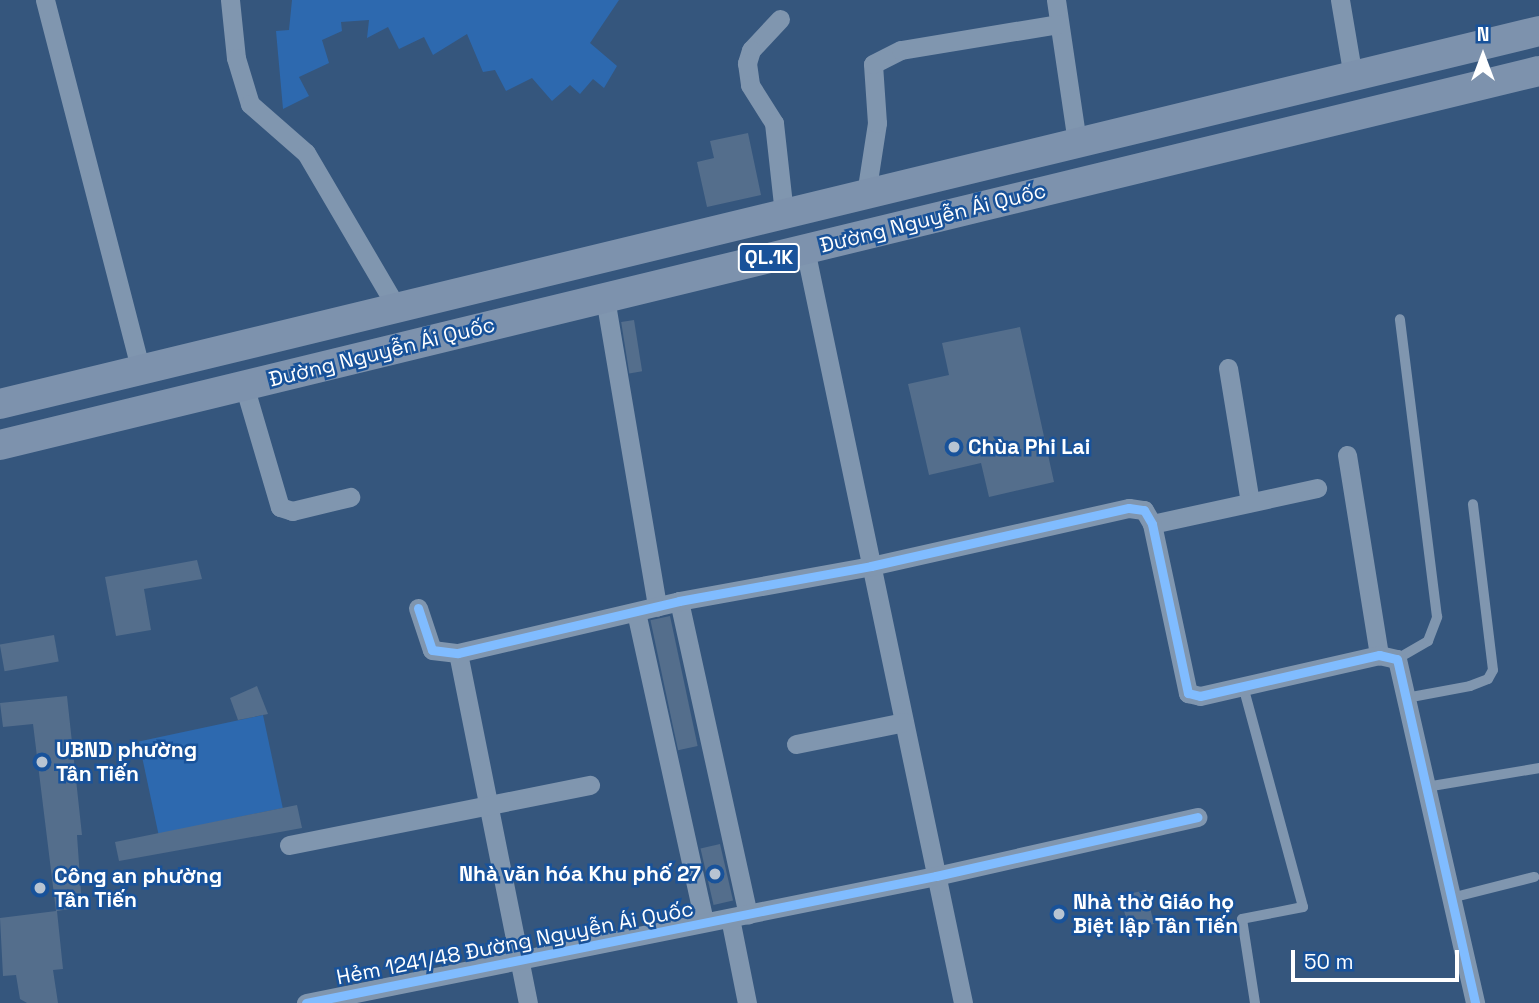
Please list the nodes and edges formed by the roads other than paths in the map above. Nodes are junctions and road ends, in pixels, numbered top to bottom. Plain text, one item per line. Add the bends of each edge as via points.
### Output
1 (45, 0) edge
2 (230, 0) edge
3 (1056, 0) edge
4 (1340, 0) edge
5 (780, 19) dead end
6 (1058, 24) junction
7 (1539, 32) edge
8 (1539, 71) edge
9 (1353, 77) junction
10 (1077, 143) junction
11 (866, 194) junction
12 (784, 214) junction
13 (805, 249) junction
14 (605, 298) junction
15 (397, 308) junction
16 (1400, 318) dead end
17 (1228, 368) dead end
18 (141, 370) junction
19 (244, 385) junction
20 (0, 404) edge
21 (0, 444) edge
22 (1347, 455) dead end
23 (1317, 488) dead end
24 (350, 496) dead end
25 (1250, 502) junction
26 (1473, 504) dead end
27 (1152, 524) junction
28 (872, 566) junction
29 (679, 601) junction
30 (657, 607) junction
31 (418, 608) dead end
32 (636, 612) junction
33 (458, 653) junction
34 (1388, 657) junction
35 (1244, 686) junction
36 (1406, 698) junction
37 (904, 722) junction
38 (796, 744) dead end
39 (1539, 768) edge
40 (590, 785) dead end
41 (1426, 788) junction
42 (490, 805) junction
43 (1197, 817) dead end
44 (289, 845) dead end
45 (936, 876) junction
46 (1534, 877) dead end
47 (1451, 898) junction
48 (739, 916) junction
49 (704, 922) junction
50 (519, 961) junction
51 (310, 1003) edge
52 (528, 1003) edge
53 (747, 1003) edge
54 (963, 1003) edge
55 (1255, 1003) edge
56 (1475, 1003) edge

1 - 18 street
2 - 15 street via 236,58 250,104 306,153
3 - 6 street
4 - 9 street
5 - 12 street via 751,50 747,63 750,85 774,123
6 - 10 street
6 - 11 street via 901,50 873,64 877,123
7 - 9 main road, Đường Nguyễn Ái Quốc / QL.1K
8 - 13 main road, Đường Nguyễn Ái Quốc / QL.1K
9 - 10 main road, Đường Nguyễn Ái Quốc / QL.1K
10 - 11 main road, Đường Nguyễn Ái Quốc / QL.1K
11 - 12 main road, Đường Nguyễn Ái Quốc / QL.1K
12 - 15 main road, Đường Nguyễn Ái Quốc / QL.1K
13 - 14 main road, Đường Nguyễn Ái Quốc / QL.1K
13 - 28 street
14 - 19 main road, Đường Nguyễn Ái Quốc / QL.1K
14 - 30 street
15 - 18 main road, Đường Nguyễn Ái Quốc / QL.1K
16 - 34 lane via 1437,617 1428,641
17 - 25 street
18 - 20 main road, Đường Nguyễn Ái Quốc / QL.1K
19 - 21 main road, Đường Nguyễn Ái Quốc / QL.1K
19 - 24 street via 280,507 292,511
22 - 34 street
23 - 25 street
25 - 27 street
26 - 36 lane via 1493,670 1488,679 1470,686
27 - 28 street via 1144,510 1129,508
27 - 35 street via 1185,690 1200,696
28 - 29 street
28 - 37 street
29 - 30 street
29 - 48 street
30 - 32 street
31 - 33 street via 429,647
32 - 33 street
32 - 49 street
33 - 42 street
34 - 35 street
34 - 36 street
35 - 55 lane via 1303,907 1242,919
36 - 41 street
37 - 38 street
37 - 45 street
39 - 41 lane
40 - 42 street
41 - 47 street
42 - 44 street
42 - 50 street
43 - 45 street, Hẻm 1241/48 Đường Nguyễn Ái Quốc
45 - 48 street, Hẻm 1241/48 Đường Nguyễn Ái Quốc
45 - 54 street
46 - 47 lane
47 - 56 street
48 - 49 street, Hẻm 1241/48 Đường Nguyễn Ái Quốc
48 - 53 street
49 - 50 street, Hẻm 1241/48 Đường Nguyễn Ái Quốc
50 - 51 street, Hẻm 1241/48 Đường Nguyễn Ái Quốc
50 - 52 street

